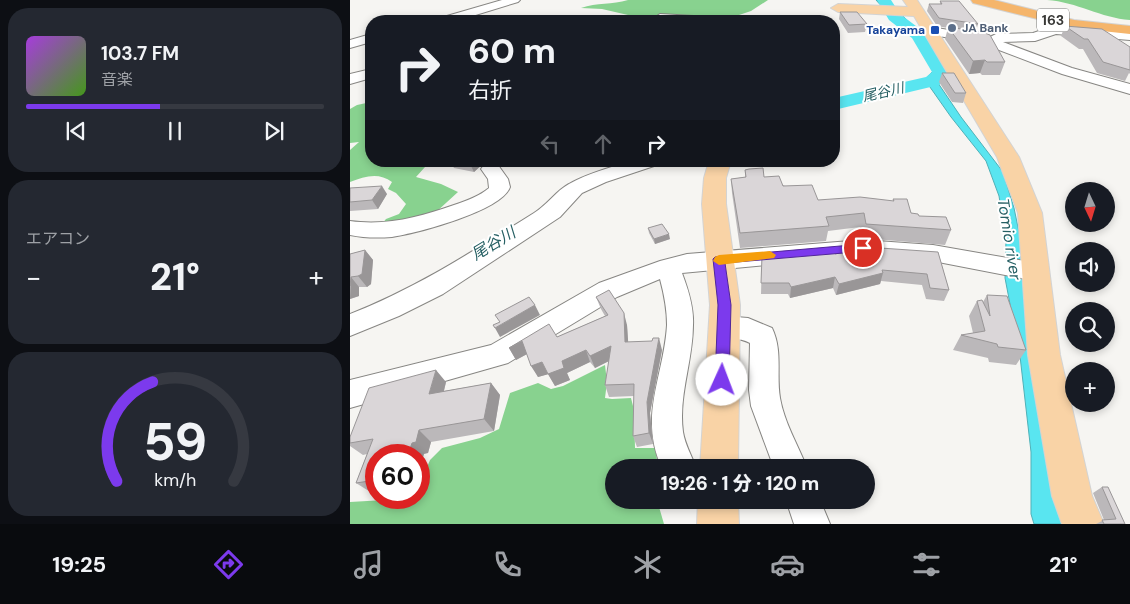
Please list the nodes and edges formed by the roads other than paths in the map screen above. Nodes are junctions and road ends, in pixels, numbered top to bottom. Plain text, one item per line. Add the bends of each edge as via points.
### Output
1 (514, 0) edge
2 (978, 0) edge
3 (1018, 0) edge
4 (845, 6) edge
5 (916, 14) edge
6 (463, 15) edge
7 (834, 15) edge
8 (1130, 25) edge
9 (1130, 30) edge
10 (1130, 36) edge
11 (982, 38) junction
12 (365, 40) edge
13 (350, 44) edge
14 (365, 75) edge
15 (350, 79) edge
16 (1130, 89) edge
17 (632, 167) edge
18 (718, 167) edge
19 (491, 169) dead end
20 (350, 228) edge
21 (719, 259) junction
22 (668, 267) junction
23 (1036, 272) junction
24 (350, 325) edge
25 (724, 327) junction
26 (350, 394) edge
27 (675, 459) edge
28 (719, 459) edge
29 (788, 459) edge
30 (806, 509) edge
31 (812, 524) edge
32 (1083, 524) edge

1 - 6 street
2 - 9 highway, 163 via 1074,24
3 - 8 highway, 163 via 1079,17
4 - 5 main road
4 - 7 main road
5 - 11 street
5 - 23 main road via 1008,157 1030,214
10 - 11 street via 1054,30 1035,36
11 - 16 street via 1067,71
12 - 13 street
14 - 15 street
17 - 24 street via 575,189 552,212 434,287
18 - 21 main road via 714,204
19 - 20 street via 500,189 483,201 401,228 365,231
21 - 22 street
21 - 23 street via 863,248 933,253
21 - 25 main road
22 - 26 street via 608,290 498,355
22 - 27 street via 679,306 680,325 669,388 667,437
23 - 32 main road via 1044,355 1072,496
25 - 28 main road
25 - 29 street via 748,329 762,336 766,348 765,401
30 - 31 street

